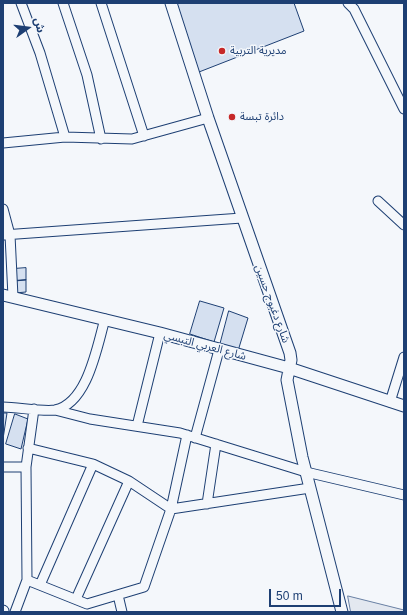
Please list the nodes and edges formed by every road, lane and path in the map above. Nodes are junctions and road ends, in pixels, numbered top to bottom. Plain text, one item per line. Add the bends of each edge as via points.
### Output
1 (21, 3) edge
2 (63, 3) edge
3 (101, 3) edge
4 (171, 3) edge
5 (348, 3) edge
6 (404, 109) edge
7 (208, 118) junction
8 (144, 136) junction
9 (65, 137) junction
10 (101, 139) junction
11 (3, 143) edge
12 (378, 201) dead end
13 (3, 209) edge
14 (242, 218) junction
15 (404, 225) edge
16 (6, 235) edge
17 (8, 296) edge
18 (105, 319) junction
19 (160, 333) junction
20 (220, 350) junction
21 (404, 357) edge
22 (289, 368) junction
23 (390, 402) junction
24 (404, 406) edge
25 (3, 407) edge
26 (34, 409) junction
27 (55, 410) junction
28 (137, 426) junction
29 (191, 436) junction
30 (216, 444) junction
31 (28, 448) junction
32 (93, 464) junction
33 (3, 467) edge
34 (26, 467) junction
35 (306, 472) junction
36 (129, 481) junction
37 (310, 488) junction
38 (404, 495) edge
39 (207, 504) junction
40 (171, 509) junction
41 (27, 580) junction
42 (40, 585) junction
43 (118, 595) junction
44 (76, 599) junction
45 (15, 612) edge
46 (122, 612) edge
47 (342, 612) edge

1 - 9 street via 40,53
2 - 10 street via 87,75
3 - 8 street
4 - 7 street, شارع دغبوج حسين
5 - 6 street via 354,9
7 - 8 street
7 - 14 street, شارع دغبوج حسين
8 - 10 street via 132,139
9 - 10 street
9 - 11 street
12 - 15 street
13 - 16 street
14 - 16 street
14 - 22 street, شارع دغبوج حسين via 290,353
16 - 17 street
17 - 18 street, شارع العربي التبسي
18 - 19 street, شارع العربي التبسي
18 - 27 street via 89,378 66,405
19 - 20 street, شارع العربي التبسي
19 - 28 street
20 - 22 street, شارع العربي التبسي
20 - 29 street
21 - 23 street
22 - 23 street, شارع العربي التبسي
22 - 35 street, شارع دغبوج حسين via 287,380
23 - 24 street, شارع العربي التبسي
25 - 26 street
26 - 27 street
26 - 31 street
27 - 28 street via 90,419
28 - 29 street
29 - 30 street
29 - 40 street
30 - 35 street
30 - 39 street
31 - 32 street
31 - 34 street
32 - 36 street
32 - 42 street
33 - 34 street
34 - 41 street
35 - 37 street, شارع دغبوج حسين
35 - 38 street
36 - 40 street
36 - 44 street
37 - 39 street
37 - 47 street, شارع دغبوج حسين
39 - 40 street
40 - 43 street via 144,586
41 - 42 street
41 - 45 street
42 - 44 street
43 - 44 street via 87,604
43 - 46 street

